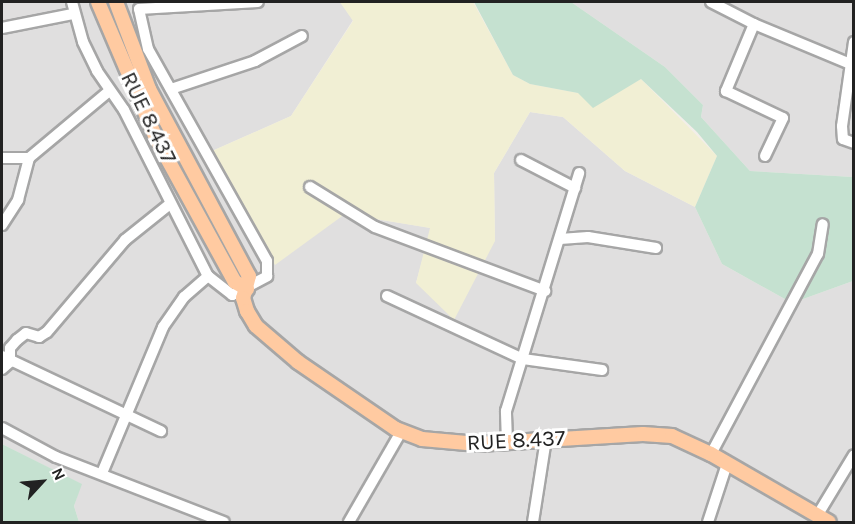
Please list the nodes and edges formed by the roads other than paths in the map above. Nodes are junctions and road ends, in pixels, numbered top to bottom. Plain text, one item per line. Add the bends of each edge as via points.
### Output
1 (72, 2) edge
2 (98, 2) edge
3 (116, 2) edge
4 (258, 2) edge
5 (711, 2) edge
6 (73, 14) junction
7 (754, 24) junction
8 (2, 28) edge
9 (302, 36) dead end
10 (853, 44) edge
11 (848, 63) junction
12 (171, 89) junction
13 (110, 91) junction
14 (854, 143) edge
15 (765, 156) dead end
16 (2, 158) edge
17 (29, 158) junction
18 (521, 159) dead end
19 (579, 173) dead end
20 (310, 187) dead end
21 (575, 188) junction
22 (170, 204) junction
23 (823, 224) dead end
24 (2, 225) edge
25 (560, 239) junction
26 (656, 248) dead end
27 (208, 276) junction
28 (247, 289) junction
29 (545, 291) junction
30 (387, 296) dead end
31 (523, 359) junction
32 (4, 362) edge
33 (602, 370) dead end
34 (124, 416) junction
35 (2, 428) edge
36 (161, 431) dead end
37 (401, 432) junction
38 (546, 439) junction
39 (507, 441) junction
40 (711, 454) junction
41 (854, 455) edge
42 (727, 464) junction
43 (102, 473) junction
44 (823, 519) edge
45 (224, 522) edge
46 (349, 522) edge
47 (533, 522) edge
48 (708, 522) edge

1 - 6 street
2 - 28 main road, RUE 8.437 via 156,138 235,282
3 - 28 main road, RUE 8.437 via 149,89 249,276
4 - 12 street via 139,9 148,49
5 - 7 street
6 - 8 street
6 - 13 street
7 - 11 street
7 - 15 street via 726,91 783,118
9 - 12 street via 255,61
10 - 11 street
11 - 14 street via 842,126 843,139
12 - 28 street via 267,261 267,276
13 - 17 street
13 - 22 street via 124,110
16 - 17 street
17 - 24 street via 18,200
18 - 21 street
19 - 21 street
20 - 29 street via 375,228
21 - 25 street
22 - 27 street
22 - 32 street via 125,240 47,332 39,337 26,333 16,339
23 - 40 street via 818,254
25 - 26 street via 588,237
25 - 29 street
27 - 28 street via 232,295
27 - 34 street via 184,297 163,327
28 - 37 main road, RUE 8.437 via 243,298 247,311 273,342
29 - 31 street
30 - 31 street
31 - 33 street
31 - 39 street via 506,411
32 - 34 street
34 - 36 street
34 - 43 street
35 - 43 street via 56,457
37 - 39 main road, RUE 8.437 via 457,444
37 - 46 street
38 - 39 main road, RUE 8.437
38 - 40 main road, RUE 8.437 via 662,434
38 - 47 street
40 - 42 main road, RUE 8.437
41 - 44 street
42 - 44 main road, RUE 8.437
42 - 48 street
43 - 45 street

